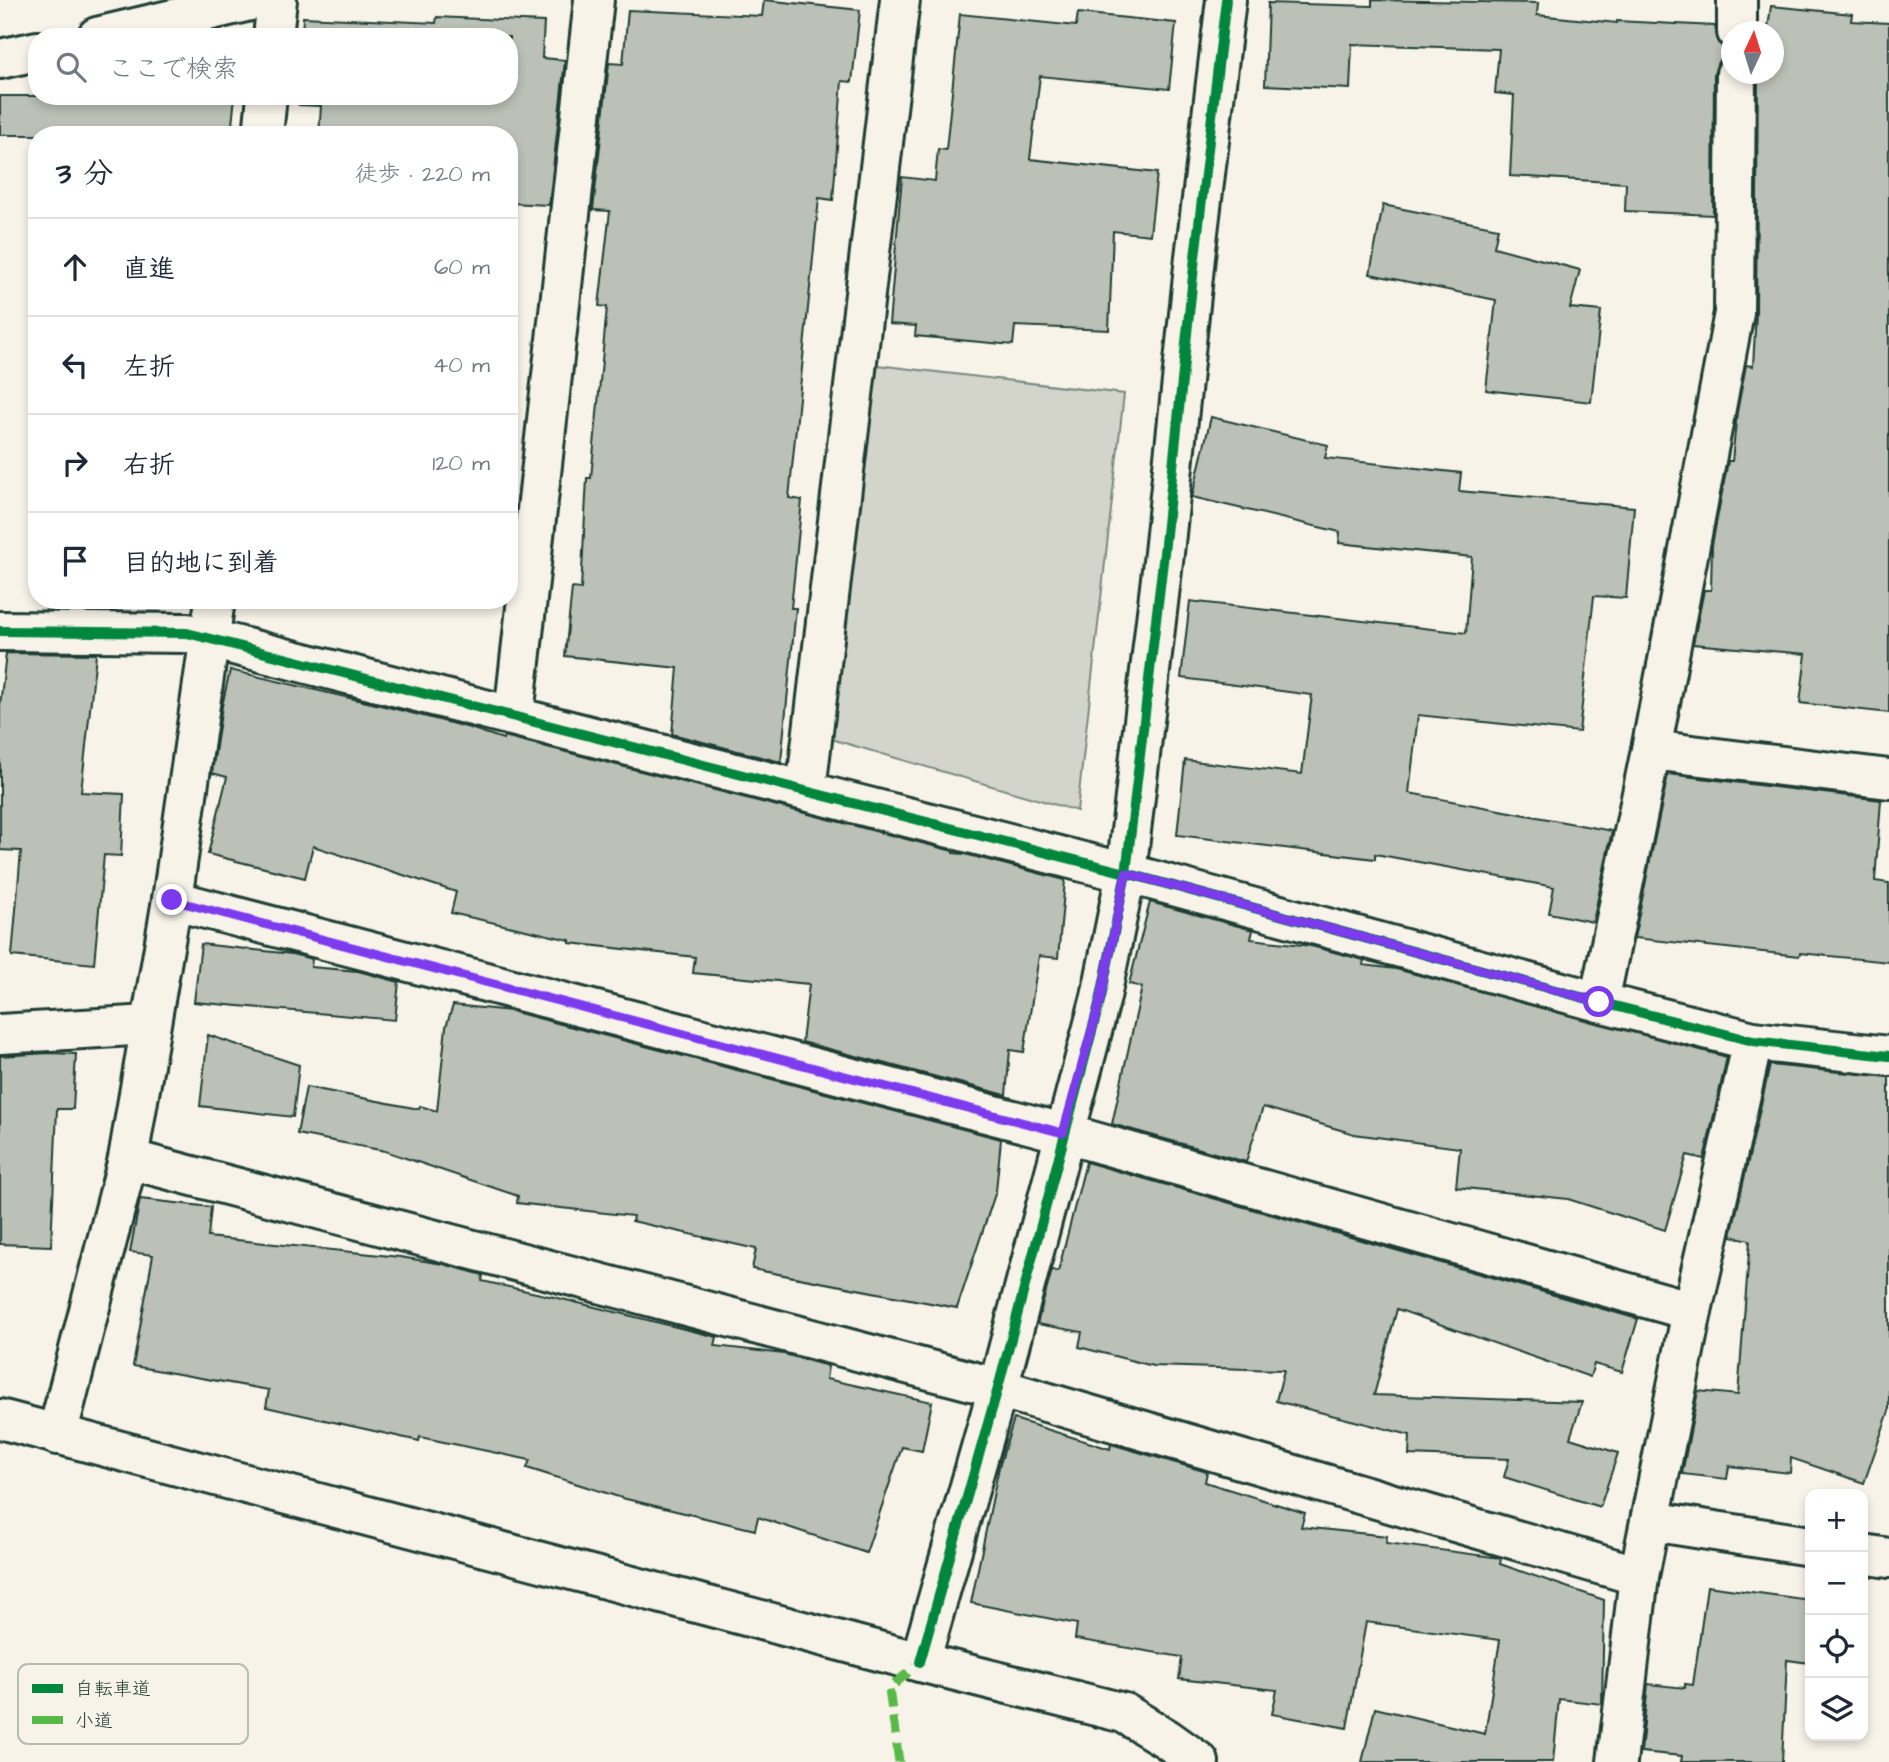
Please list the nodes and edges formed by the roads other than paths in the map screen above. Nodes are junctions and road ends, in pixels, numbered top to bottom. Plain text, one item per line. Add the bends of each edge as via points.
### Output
1 (254, 0) edge
2 (277, 0) edge
3 (594, 0) edge
4 (900, 0) edge
5 (1226, 0) edge
6 (1737, 0) edge
7 (1737, 21) edge
8 (135, 28) edge
9 (274, 28) edge
10 (28, 53) edge
11 (0, 59) edge
12 (1736, 84) edge
13 (266, 105) edge
14 (264, 126) edge
15 (214, 609) edge
16 (0, 631) edge
17 (211, 639) junction
18 (514, 715) junction
19 (1651, 750) junction
20 (1889, 779) edge
21 (806, 790) junction
22 (1126, 873) junction
23 (172, 900) junction
24 (1599, 1002) junction
25 (149, 1025) junction
26 (0, 1034) edge
27 (1753, 1041) junction
28 (1889, 1056) edge
29 (1063, 1133) junction
30 (128, 1159) junction
31 (1692, 1311) junction
32 (998, 1388) junction
33 (0, 1419) edge
34 (58, 1435) junction
35 (1651, 1521) junction
36 (1805, 1545) edge
37 (1868, 1555) edge
38 (1889, 1558) edge
39 (1639, 1576) junction
40 (920, 1662) junction
41 (1199, 1762) edge
42 (1617, 1762) edge

1 - 8 street
2 - 9 street
3 - 18 street
4 - 21 street
5 - 22 street
6 - 7 street
10 - 11 street
12 - 19 street via 1734,313
13 - 14 street
15 - 17 street
16 - 17 street via 187,633
17 - 18 street
17 - 23 street
18 - 21 street
19 - 20 street
19 - 24 street
21 - 22 street
22 - 24 street
22 - 29 street via 1101,997
23 - 25 street
23 - 29 street
24 - 27 street
25 - 26 street
25 - 30 street
27 - 28 street
27 - 31 street
29 - 31 street
29 - 32 street
30 - 32 street
30 - 34 street
31 - 35 street
32 - 39 street
32 - 40 street
33 - 34 street
34 - 40 street
35 - 36 street
35 - 39 street
37 - 38 street
39 - 42 street
40 - 41 street via 1124,1713

